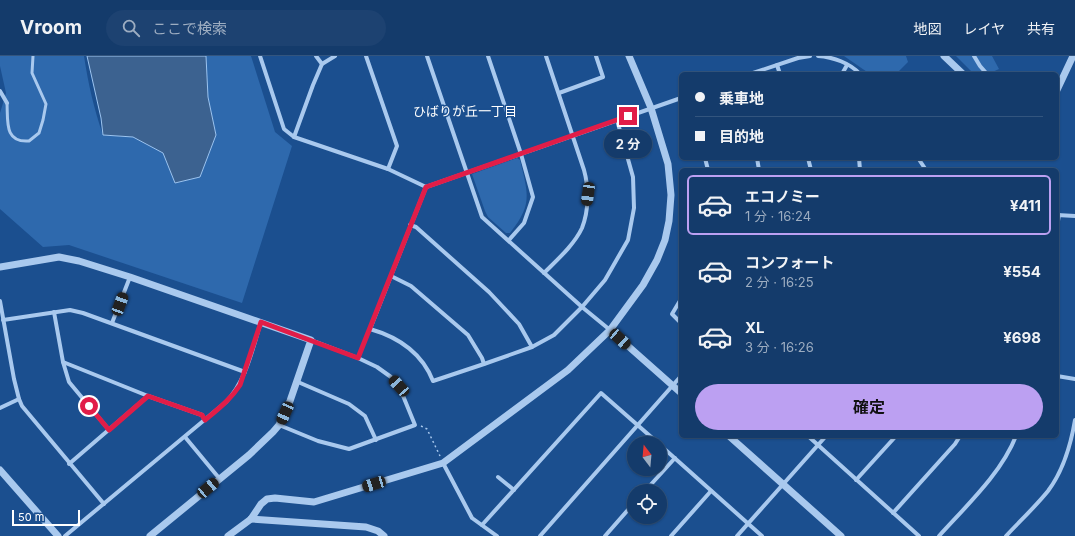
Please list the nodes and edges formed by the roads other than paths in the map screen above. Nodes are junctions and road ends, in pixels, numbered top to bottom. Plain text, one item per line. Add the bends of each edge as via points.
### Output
1 (33, 56) edge
2 (260, 56) edge
3 (316, 56) edge
4 (334, 56) edge
5 (366, 56) edge
6 (427, 56) edge
7 (488, 56) edge
8 (546, 56) edge
9 (596, 56) edge
10 (629, 56) edge
11 (810, 56) edge
12 (818, 56) edge
13 (944, 56) edge
14 (974, 56) edge
15 (1073, 56) edge
16 (322, 64) junction
17 (777, 65) junction
18 (847, 65) junction
19 (756, 72) edge
20 (779, 72) edge
21 (843, 72) edge
22 (857, 72) edge
23 (961, 72) edge
24 (985, 72) edge
25 (1059, 86) edge
26 (0, 91) edge
27 (559, 93) junction
28 (679, 99) edge
29 (7, 103) joint
30 (651, 108) junction
31 (617, 120) junction
32 (573, 135) junction
33 (294, 137) junction
34 (521, 154) junction
35 (388, 169) junction
36 (467, 173) junction
37 (426, 187) junction
38 (1059, 215) edge
39 (1075, 216) edge
40 (410, 225) junction
41 (509, 240) junction
42 (0, 267) edge
43 (544, 273) junction
44 (391, 276) junction
45 (130, 277) junction
46 (0, 301) edge
47 (679, 302) edge
48 (582, 306) junction
49 (54, 312) junction
50 (3, 320) junction
51 (679, 321) edge
52 (261, 322) junction
53 (112, 323) junction
54 (370, 329) junction
55 (610, 330) junction
56 (311, 340) junction
57 (532, 347) junction
58 (358, 358) junction
59 (63, 362) junction
60 (484, 364) junction
61 (245, 372) junction
62 (1059, 376) edge
63 (679, 378) edge
64 (1075, 379) edge
65 (298, 382) junction
66 (672, 385) junction
67 (679, 391) edge
68 (148, 396) junction
69 (19, 399) junction
70 (0, 408) edge
71 (205, 420) junction
72 (1075, 420) edge
73 (279, 425) junction
74 (638, 425) junction
75 (109, 430) junction
76 (650, 436) edge
77 (185, 437) junction
78 (731, 438) edge
79 (810, 438) edge
80 (824, 438) edge
81 (894, 438) edge
82 (959, 438) edge
83 (1015, 438) edge
84 (376, 440) junction
85 (818, 445) junction
86 (667, 451) edge
87 (675, 458) junction
88 (443, 463) junction
89 (69, 464) junction
90 (0, 470) edge
91 (498, 477) dead end
92 (219, 478) junction
93 (856, 480) junction
94 (651, 484) edge
95 (783, 484) junction
96 (514, 490) junction
97 (711, 491) junction
98 (104, 504) junction
99 (627, 512) edge
100 (893, 513) junction
101 (251, 519) junction
102 (748, 523) junction
103 (482, 526) junction
104 (58, 536) edge
105 (65, 536) edge
106 (150, 536) edge
107 (228, 536) edge
108 (384, 536) edge
109 (497, 536) edge
110 (540, 536) edge
111 (605, 536) edge
112 (671, 536) edge
113 (737, 536) edge
114 (762, 536) edge
115 (841, 536) edge
116 (919, 536) edge
117 (939, 536) edge
118 (1006, 536) edge

1 - 29 lane via 32,73 46,104 39,133 29,141 18,141 9,131
2 - 33 street via 284,129
3 - 16 street
4 - 16 street
5 - 35 street via 397,146
6 - 36 street
7 - 34 street
8 - 27 street
9 - 27 street via 603,78
10 - 30 street
11 - 17 street
12 - 18 street
13 - 23 street
14 - 24 street
15 - 25 street
16 - 33 street
17 - 19 street
17 - 20 street
18 - 21 street
18 - 22 street
26 - 29 street
27 - 32 street
28 - 30 street
30 - 31 street
30 - 55 street via 668,164 670,221 657,260 643,285
31 - 32 street
31 - 48 street via 634,177 634,208 628,240 605,280
32 - 34 street
32 - 43 street via 587,182 586,211 582,228 569,247
33 - 35 street
34 - 36 street
34 - 41 street via 533,197 524,223
35 - 37 street
36 - 37 street
36 - 41 street via 482,217
37 - 40 street
38 - 39 street
40 - 44 street
40 - 57 street via 416,227 490,292 519,324
41 - 43 street
42 - 45 street via 59,257
43 - 48 street
44 - 54 street
44 - 60 street via 411,286 468,335
45 - 52 street
45 - 53 street
46 - 50 street
47 - 51 street via 672,314
48 - 55 street
48 - 57 street via 554,335
49 - 50 street
49 - 53 street via 70,310
49 - 59 street
50 - 69 street
52 - 56 street
52 - 61 street
53 - 61 street
54 - 58 lane
54 - 60 street via 403,343 414,352 429,370 433,381
55 - 66 street
55 - 88 street via 568,370
56 - 58 street
56 - 65 street
57 - 60 street
58 - 84 street via 377,367 399,386 416,425
59 - 68 street
59 - 75 street via 69,382
61 - 71 street via 234,394
62 - 64 street
63 - 66 street
65 - 73 street
65 - 84 street via 349,404 365,416
66 - 67 street
66 - 74 street
68 - 71 street via 202,415
68 - 75 street
69 - 70 street
69 - 89 street
71 - 77 street
72 - 118 street via 1062,466 1048,490
73 - 84 street via 318,441 348,449
73 - 92 street via 260,445
74 - 76 street
74 - 96 street via 601,393
74 - 110 street
75 - 89 street
77 - 92 street
77 - 98 street
78 - 95 street
79 - 85 street
80 - 85 street
81 - 93 street
82 - 100 street
83 - 117 street via 1007,457
85 - 93 street
85 - 95 street
86 - 87 street
87 - 94 street
87 - 97 street
88 - 101 street via 314,502 275,498 267,500 261,504
88 - 103 street via 472,518
89 - 98 street
90 - 104 street
91 - 96 street
92 - 106 street
93 - 100 street
95 - 102 street
95 - 115 street
96 - 103 street
97 - 102 street
97 - 112 street
98 - 105 street
99 - 111 street
100 - 116 street
101 - 107 street
101 - 108 street via 366,527
102 - 113 street
102 - 114 street
103 - 109 street

